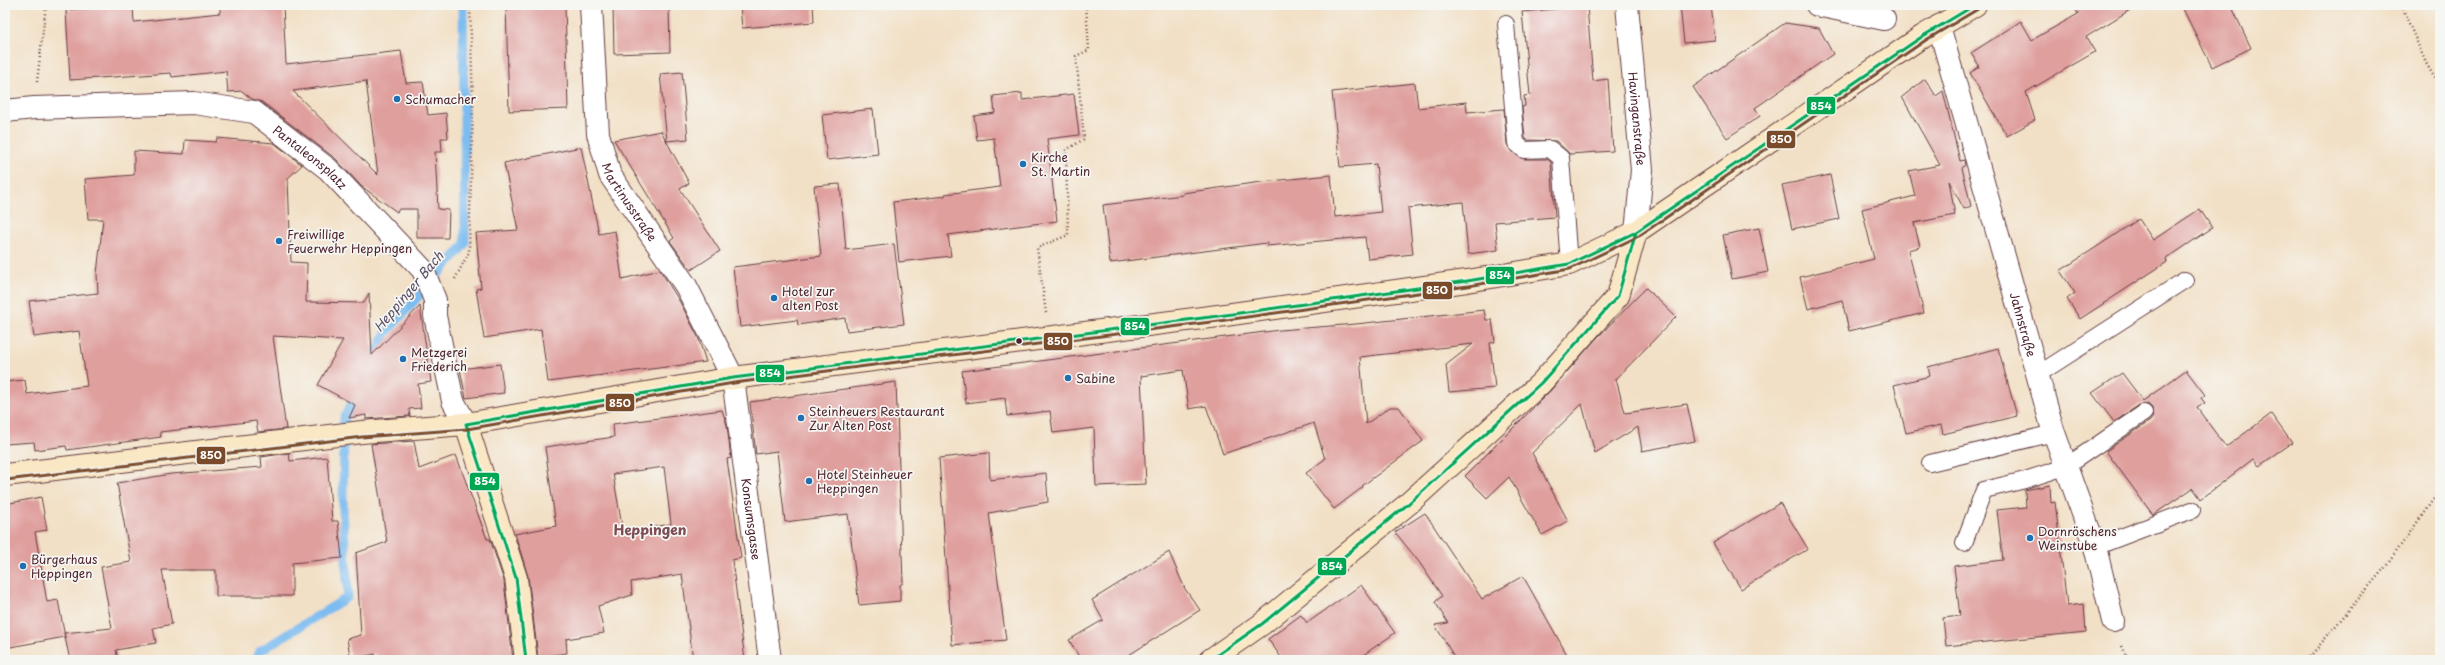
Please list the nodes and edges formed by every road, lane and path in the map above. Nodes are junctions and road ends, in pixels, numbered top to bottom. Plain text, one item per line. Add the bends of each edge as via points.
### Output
1 (46, 5) edge
2 (470, 5) edge
3 (591, 5) edge
4 (1086, 5) edge
5 (1628, 5) edge
6 (1817, 5) edge
7 (1975, 5) edge
8 (2400, 5) edge
9 (1884, 19) dead end
10 (1506, 24) dead end
11 (1939, 26) junction
12 (2440, 87) edge
13 (34, 108) junction
14 (5, 111) edge
15 (1636, 232) junction
16 (1569, 264) junction
17 (2185, 280) dead end
18 (435, 308) junction
19 (1049, 337) junction
20 (2037, 375) junction
21 (733, 378) junction
22 (2144, 412) dead end
23 (466, 424) junction
24 (2054, 433) junction
25 (1930, 463) dead end
26 (2065, 466) junction
27 (5, 475) edge
28 (2440, 490) edge
29 (2192, 510) dead end
30 (1964, 543) dead end
31 (2095, 547) junction
32 (2113, 621) dead end
33 (526, 660) edge
34 (770, 660) edge
35 (1210, 660) edge
36 (2307, 660) edge

1 - 13 path
2 - 18 path via 473,105 469,252
3 - 21 street, Martinusstraße via 598,134 610,175 686,286
4 - 19 path via 1089,50 1076,56 1084,139 1066,150 1068,235 1037,248
5 - 15 street, Havinganstraße via 1642,170
6 - 9 street
7 - 11 main road
8 - 12 path via 2426,63
10 - 16 lane via 1516,143 1524,150 1550,149 1561,158
11 - 15 main road
11 - 20 street, Jahnstraße
13 - 14 street, Pantaleonsplatz
13 - 18 street, Pantaleonsplatz via 194,103 254,112 328,169 423,270
15 - 16 main road
15 - 35 main road via 1618,296 1541,383 1408,504 1262,624
16 - 19 main road via 1218,316
17 - 20 lane
18 - 23 street, Pantaleonsplatz via 453,401
19 - 21 main road
20 - 24 street, Jahnstraße
21 - 23 main road
21 - 34 street, Konsumsgasse
22 - 26 lane
23 - 27 main road via 316,437
23 - 33 main road via 516,578
24 - 25 lane
24 - 26 street, Jahnstraße
26 - 30 lane via 2025,480 1984,490
26 - 31 street, Jahnstraße
28 - 36 path via 2387,565
29 - 31 lane
31 - 32 street, Jahnstraße

